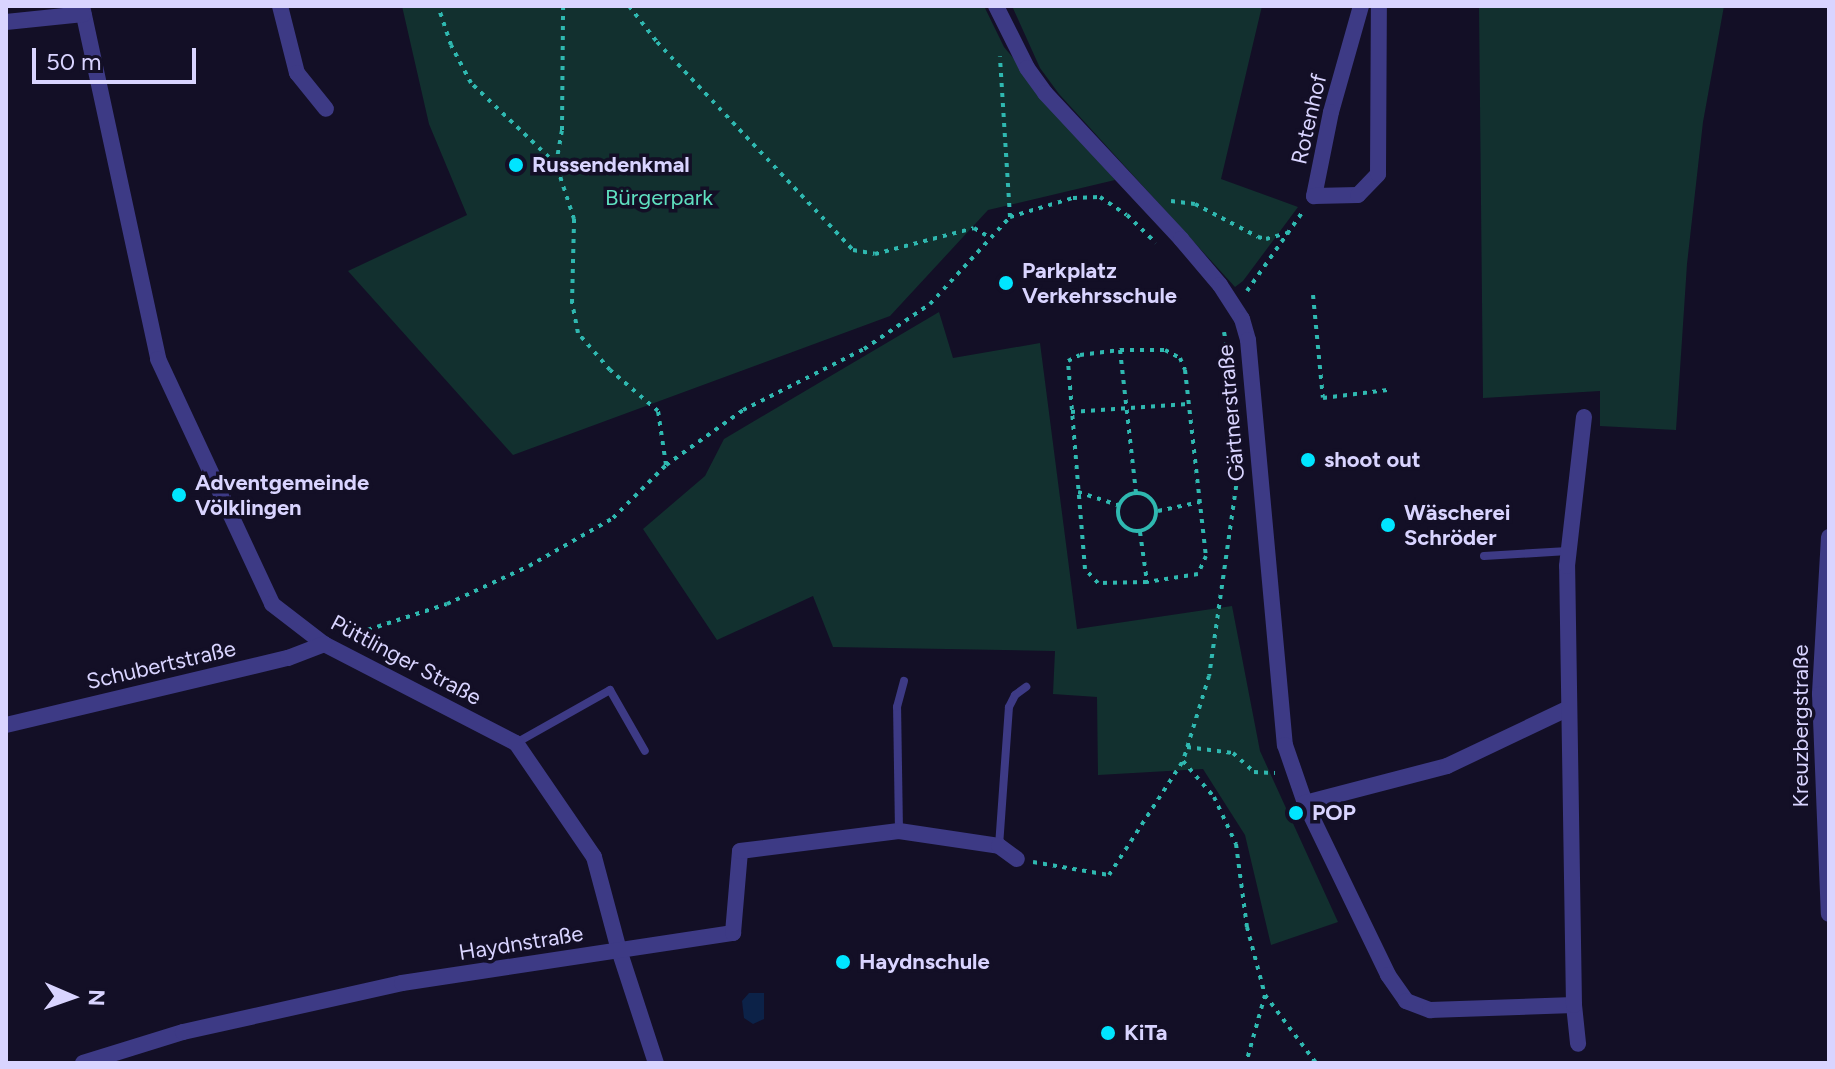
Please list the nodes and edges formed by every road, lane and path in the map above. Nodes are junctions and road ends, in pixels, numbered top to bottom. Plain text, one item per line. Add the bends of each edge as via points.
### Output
1 (280, 6) edge
2 (438, 6) edge
3 (563, 6) edge
4 (629, 6) edge
5 (996, 6) edge
6 (1361, 6) edge
7 (1379, 6) edge
8 (83, 10) edge
9 (6, 22) edge
10 (1011, 38) junction
11 (326, 109) dead end
12 (556, 164) junction
13 (1314, 196) junction
14 (1150, 208) junction
15 (1010, 217) junction
16 (1290, 232) junction
17 (989, 237) junction
18 (1164, 251) dead end
19 (1313, 295) dead end
20 (1232, 301) junction
21 (1223, 328) dead end
22 (1120, 350) junction
23 (1230, 367) dead end
24 (1388, 390) dead end
25 (1189, 404) junction
26 (1128, 408) junction
27 (1071, 412) junction
28 (1584, 417) dead end
29 (1256, 447) junction
30 (666, 465) junction
31 (1078, 492) junction
32 (1136, 493) junction
33 (1200, 502) junction
34 (1118, 505) junction
35 (1158, 511) junction
36 (1140, 532) junction
37 (1829, 537) edge
38 (1569, 551) junction
39 (1484, 556) dead end
40 (1147, 582) junction
41 (324, 644) junction
42 (904, 681) dead end
43 (1026, 687) dead end
44 (1569, 708) junction
45 (6, 725) edge
46 (516, 743) junction
47 (1187, 747) junction
48 (645, 751) dead end
49 (1183, 761) junction
50 (1292, 767) junction
51 (1305, 803) junction
52 (899, 831) junction
53 (999, 846) junction
54 (1017, 859) joint
55 (1829, 914) edge
56 (619, 950) junction
57 (1265, 995) junction
58 (1574, 1005) junction
59 (1578, 1044) dead end
60 (83, 1063) edge
61 (656, 1063) edge
62 (1246, 1063) edge
63 (1316, 1063) edge

1 - 11 street via 297,73
2 - 12 path via 471,83
3 - 12 path via 562,130
4 - 17 path via 853,250 875,254 974,228
5 - 10 street, Gärtnerstraße
6 - 13 street, Rotenhof
7 - 13 street, Rotenhof via 1378,174 1358,195
8 - 9 street
8 - 41 street, Püttlinger Straße via 158,359 272,604
10 - 14 street, Gärtnerstraße via 1045,93
10 - 15 path via 1000,55
12 - 30 path via 574,219 572,303 578,333 610,370 658,411
13 - 16 path
14 - 16 path via 1184,202 1258,237
14 - 20 street, Gärtnerstraße
15 - 17 path
15 - 18 path via 1073,198 1100,197
16 - 20 path via 1258,279
17 - 30 path via 930,304 864,349 743,410
19 - 24 path via 1323,398
20 - 29 street, Gärtnerstraße via 1248,340
21 - 23 path
22 - 25 path via 1165,350 1180,358
22 - 26 path
22 - 27 path via 1068,361
25 - 26 path
25 - 33 path
26 - 27 path
26 - 32 path
27 - 31 path
28 - 38 street
29 - 47 path via 1240,461 1209,676
29 - 50 street, Gärtnerstraße via 1285,745
30 - 41 path via 613,518 529,566 447,604
31 - 34 path
31 - 40 path via 1085,569 1098,583
32 - 34 path
32 - 35 path via 1149,497
33 - 35 path
33 - 40 path via 1206,556 1198,574
34 - 36 path via 1120,521
35 - 36 path via 1154,524
36 - 40 path
37 - 55 street, Kreuzbergstraße via 1820,694
38 - 39 lane
38 - 44 street
41 - 45 street, Schubertstraße via 288,658
41 - 46 street, Püttlinger Straße
42 - 52 lane via 897,707
43 - 53 lane via 1009,707
44 - 51 street via 1447,766
44 - 58 street
46 - 48 lane via 610,690
46 - 56 street, Püttlinger Straße via 594,857
47 - 49 path
47 - 50 path via 1233,753 1261,775
49 - 54 path via 1109,875
49 - 57 path via 1214,797 1236,844 1247,927
50 - 51 street, Gärtnerstraße
51 - 58 street, Gärtnerstraße via 1388,975 1406,1001 1430,1010
52 - 53 street, Haydnstraße
52 - 56 street, Haydnstraße via 740,851 733,933
53 - 54 street, Haydnstraße
56 - 60 street, Haydnstraße via 402,983 183,1032
56 - 61 street, Püttlinger Straße
57 - 62 path
57 - 63 path
58 - 59 street

